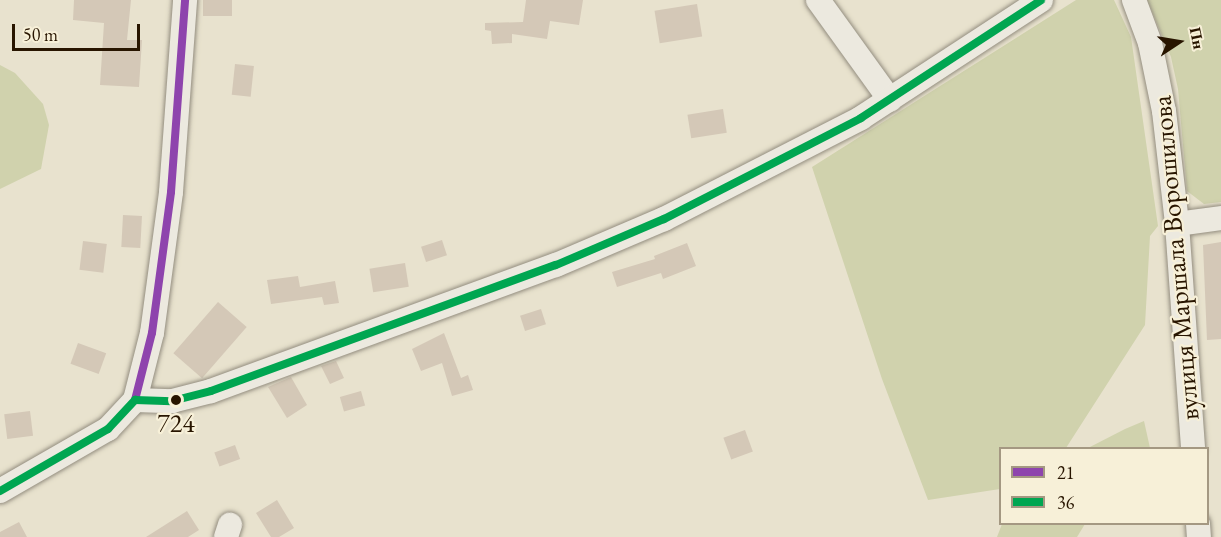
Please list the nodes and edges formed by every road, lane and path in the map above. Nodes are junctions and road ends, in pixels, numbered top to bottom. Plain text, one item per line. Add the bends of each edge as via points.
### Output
1 (184, 0) edge
2 (818, 0) edge
3 (1041, 0) edge
4 (1134, 0) edge
5 (890, 100) junction
6 (1221, 218) edge
7 (1177, 225) junction
8 (135, 400) junction
9 (1193, 447) edge
10 (0, 491) edge

1 - 8 street via 171,192 152,333
2 - 5 street
3 - 5 street
4 - 7 street, вулиця Маршала Ворошилова via 1150,43 1164,111
5 - 8 street via 664,219 556,265 210,391 172,401
6 - 7 street
7 - 9 street, вулиця Маршала Ворошилова
8 - 10 street via 108,429

